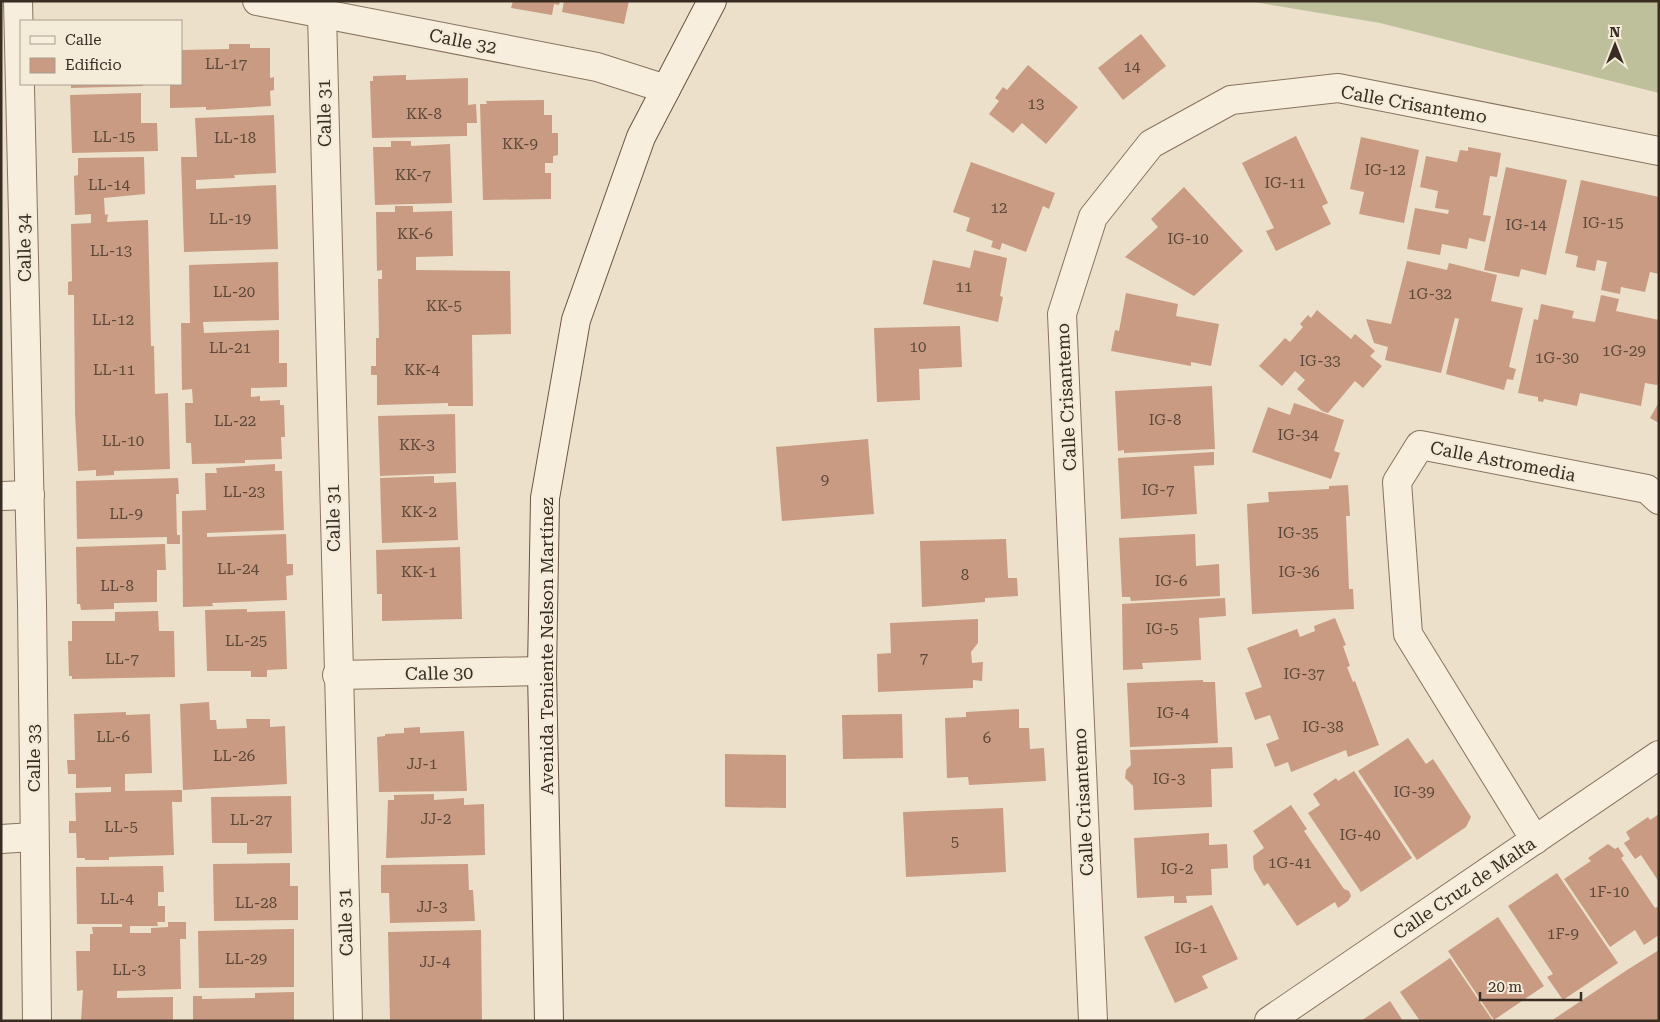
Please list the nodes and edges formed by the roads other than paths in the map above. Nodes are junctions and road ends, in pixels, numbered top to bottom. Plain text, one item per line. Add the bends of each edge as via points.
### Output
1 (18, 1) edge
2 (257, 1) edge
3 (712, 1) edge
4 (322, 14) junction
5 (20, 83) edge
6 (20, 85) edge
7 (666, 89) junction
8 (1659, 151) edge
9 (30, 495) junction
10 (1, 496) edge
11 (1659, 500) edge
12 (542, 671) junction
13 (337, 675) junction
14 (1659, 756) edge
15 (33, 837) junction
16 (1, 839) edge
17 (1534, 840) junction
18 (37, 1021) edge
19 (348, 1021) edge
20 (550, 1021) edge
21 (1093, 1021) edge
22 (1270, 1021) edge

1 - 5 street, Calle 34
2 - 4 street, Calle 32
3 - 7 street, Avenida Teniente Nelson Martínez
4 - 7 street, Calle 32 via 597,67
4 - 13 street, Calle 31
6 - 9 street, Calle 34
7 - 12 street, Avenida Teniente Nelson Martínez via 641,137 576,320 545,498
8 - 21 street, Calle Crisantemo via 1338,88 1231,100 1151,144 1092,216 1062,314
9 - 10 street
9 - 15 street, Calle 33
11 - 17 street, Calle Astromedia via 1646,489 1420,445 1397,482 1408,634
12 - 13 street, Calle 30
12 - 20 street, Avenida Teniente Nelson Martínez
13 - 19 street, Calle 31
14 - 17 street, Calle Cruz de Malta
15 - 16 street
15 - 18 street, Calle 33
17 - 22 street, Calle Cruz de Malta

